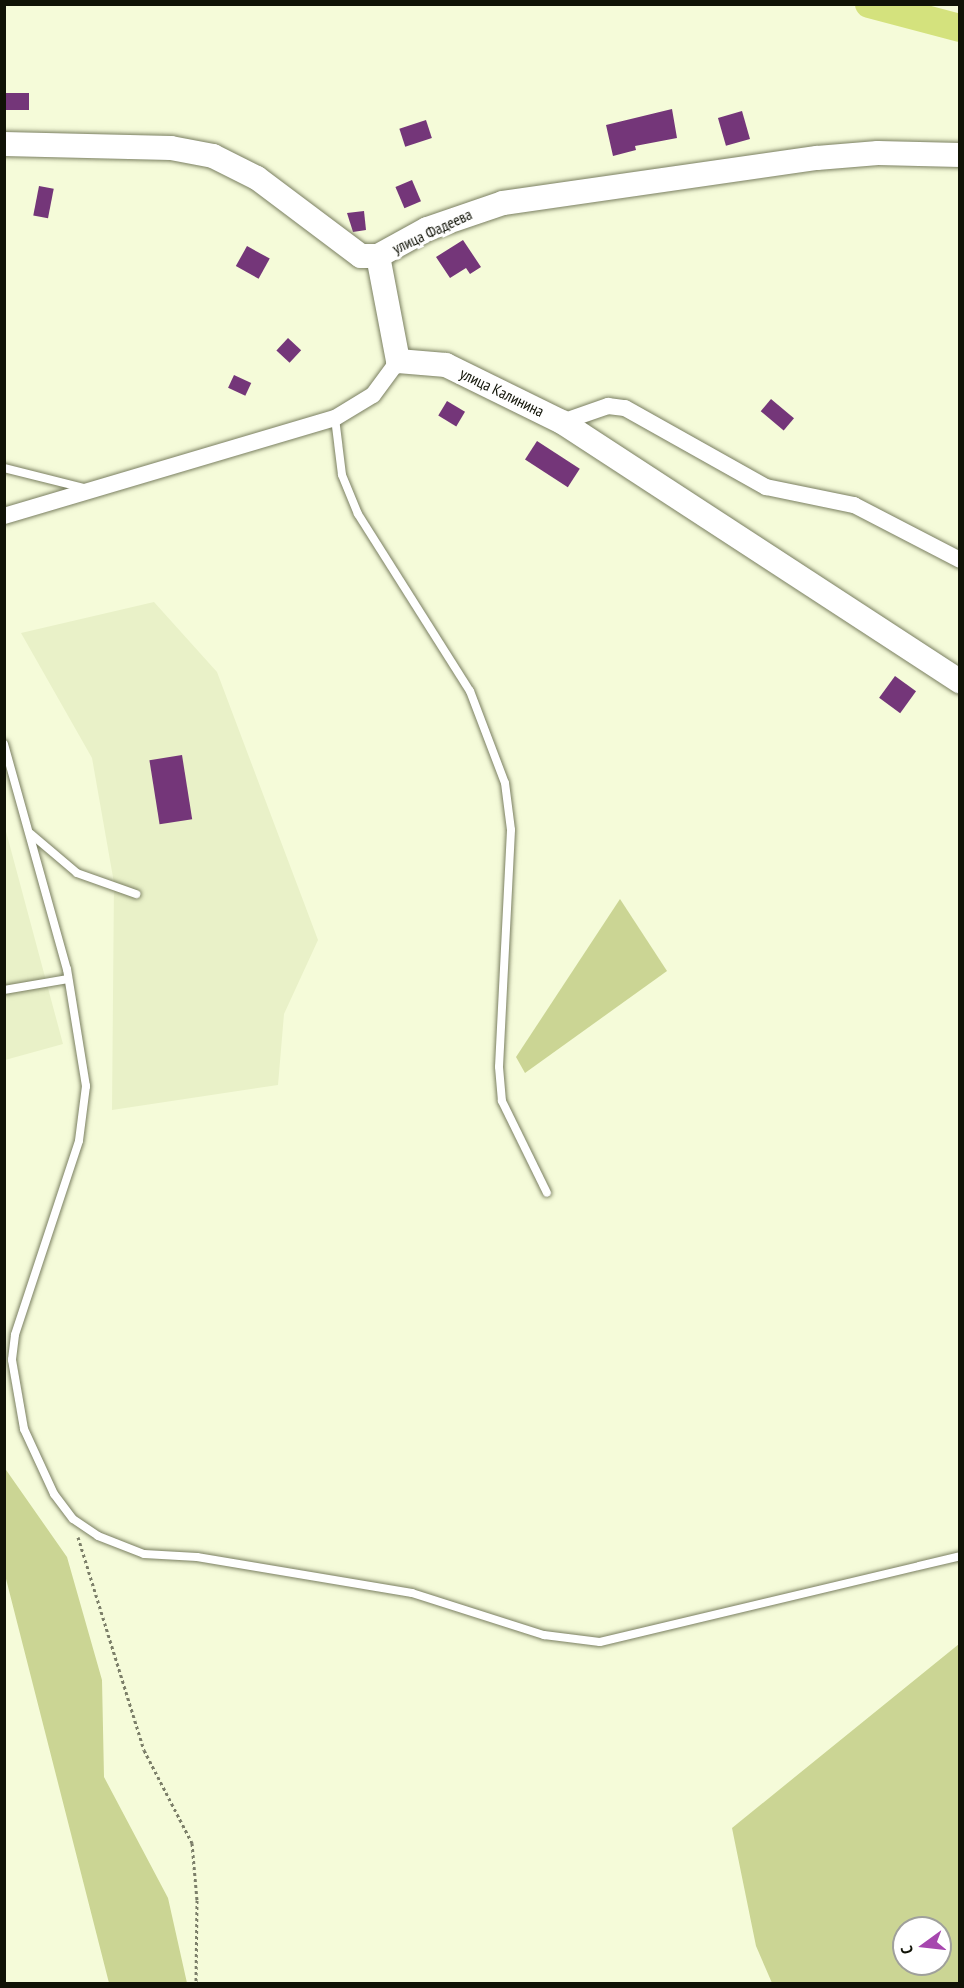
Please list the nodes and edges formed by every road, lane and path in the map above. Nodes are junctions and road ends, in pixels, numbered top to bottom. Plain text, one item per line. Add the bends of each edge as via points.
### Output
1 (4, 144) edge
2 (960, 155) edge
3 (378, 256) junction
4 (398, 361) junction
5 (335, 418) junction
6 (562, 422) junction
7 (4, 468) edge
8 (91, 490) junction
9 (4, 516) edge
10 (960, 560) edge
11 (960, 681) edge
12 (4, 744) edge
13 (30, 834) junction
14 (136, 894) dead end
15 (68, 979) junction
16 (4, 990) edge
17 (547, 1193) dead end
18 (73, 1519) junction
19 (960, 1556) edge
20 (196, 1983) edge

1 - 3 street, улица Фадеева via 171,148 213,156 256,178 361,256
2 - 3 street, улица Фадеева via 878,153 817,158 503,202 427,229
3 - 4 street
4 - 5 street via 373,395
4 - 6 street, улица Калинина via 446,365
5 - 8 street
5 - 17 lane via 342,475 358,514 470,691 505,783 511,830 499,1067 502,1101
6 - 10 street via 608,406 625,408 766,488 854,505
6 - 11 street, улица Калинина
7 - 8 lane
8 - 9 street
12 - 13 lane
13 - 14 lane via 77,873
13 - 15 lane
15 - 16 lane
15 - 18 lane via 86,1086 84,1115 15,1335 12,1360 24,1429 54,1494
18 - 19 lane via 98,1536 144,1554 197,1557 412,1593 543,1635 600,1642
18 - 20 path via 144,1750 192,1843 198,1900

